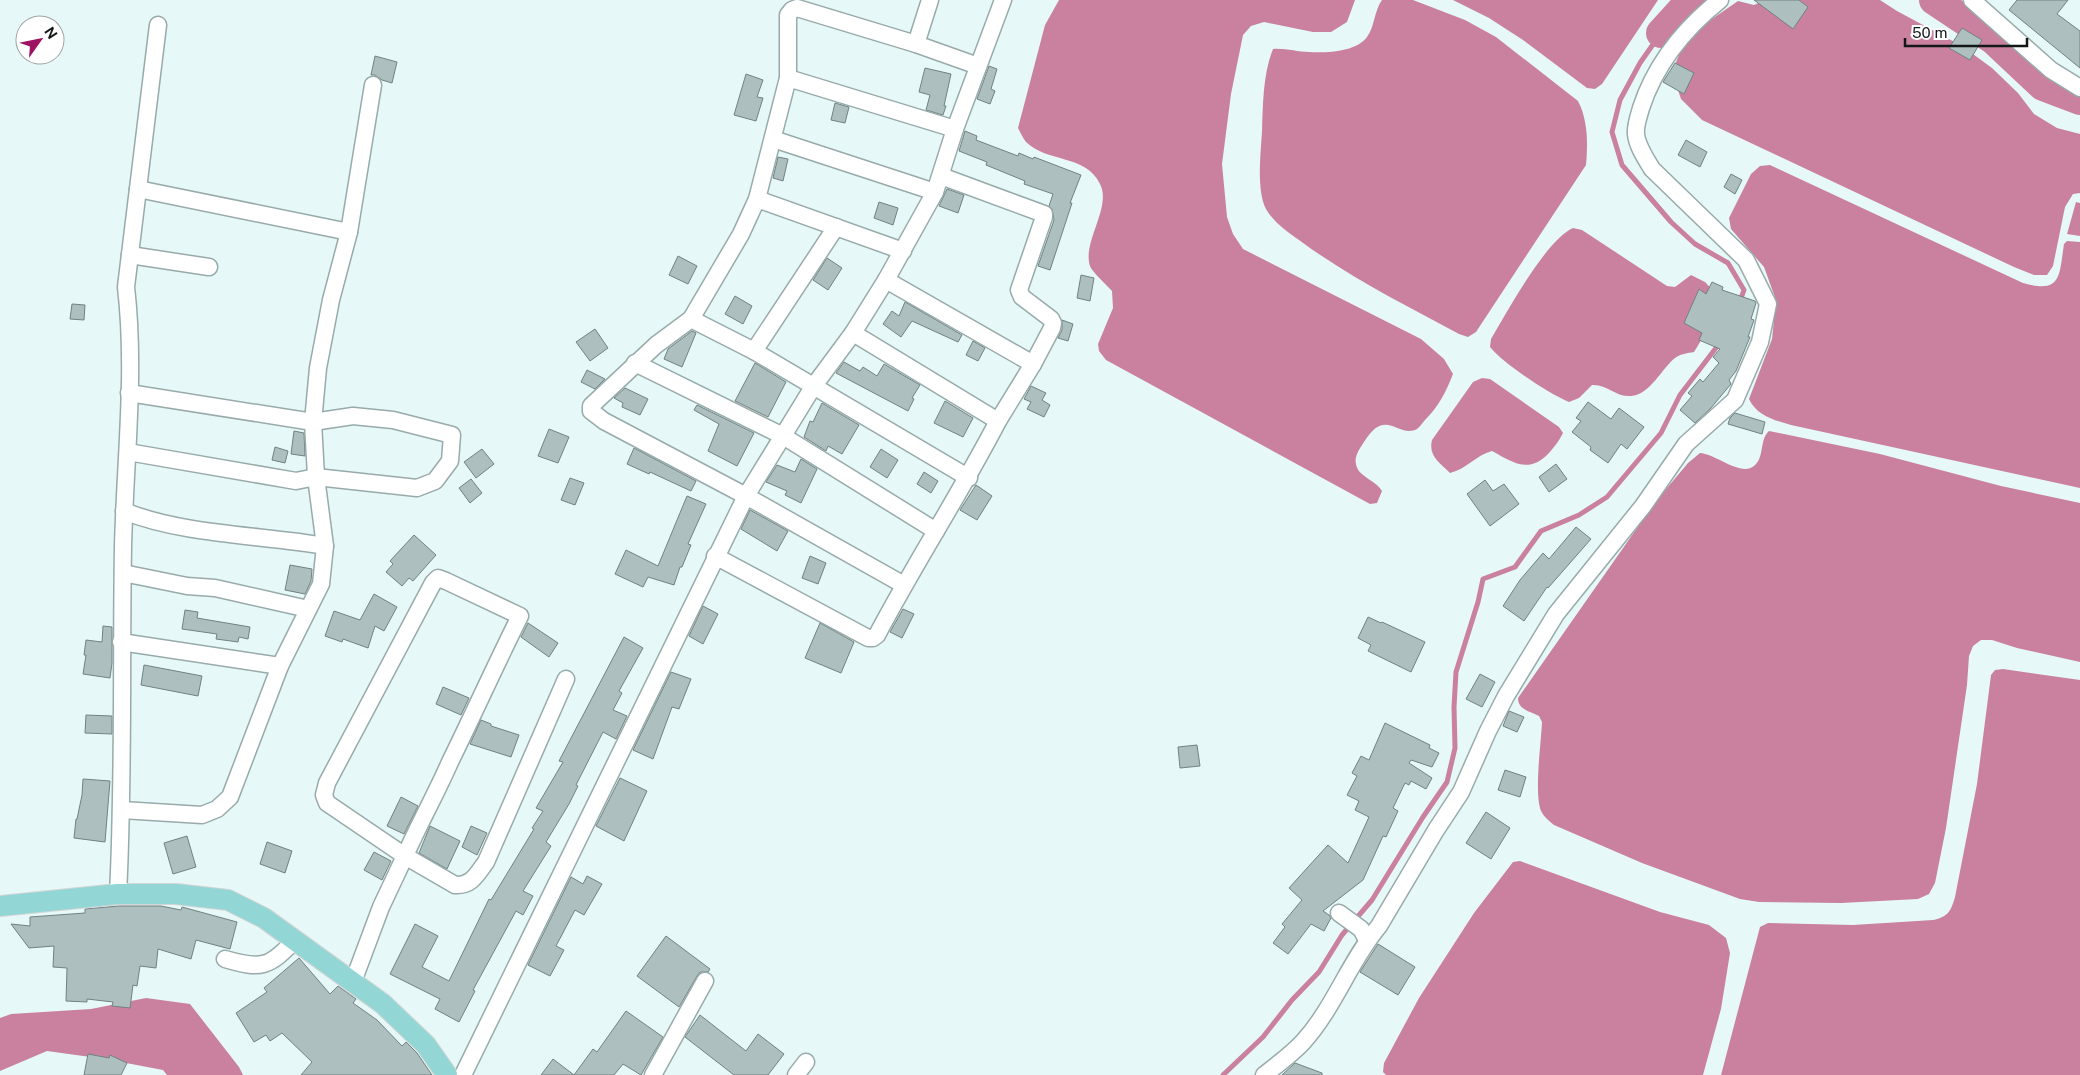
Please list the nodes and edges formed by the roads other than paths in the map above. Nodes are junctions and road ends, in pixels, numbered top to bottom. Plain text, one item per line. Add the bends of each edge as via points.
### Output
1 (930, 0) edge
2 (1003, 0) edge
3 (1720, 0) edge
4 (1972, 0) edge
5 (158, 25) dead end
6 (916, 44) junction
7 (978, 66) junction
8 (788, 78) junction
9 (373, 85) dead end
10 (2080, 88) edge
11 (955, 129) junction
12 (773, 139) junction
13 (941, 176) junction
14 (138, 188) junction
15 (935, 192) junction
16 (757, 199) junction
17 (836, 227) junction
18 (349, 232) junction
19 (903, 251) junction
20 (130, 255) junction
21 (209, 267) dead end
22 (886, 280) junction
23 (691, 320) junction
24 (853, 333) junction
25 (754, 351) junction
26 (635, 363) junction
27 (1033, 364) junction
28 (813, 387) junction
29 (129, 393) junction
30 (998, 421) junction
31 (313, 422) junction
32 (783, 436) junction
33 (128, 452) junction
34 (316, 477) junction
35 (969, 478) junction
36 (746, 496) junction
37 (124, 511) junction
38 (936, 531) junction
39 (324, 546) junction
40 (715, 556) junction
41 (123, 573) junction
42 (904, 585) junction
43 (308, 609) junction
44 (121, 642) junction
45 (280, 666) junction
46 (566, 679) dead end
47 (122, 810) junction
48 (405, 856) junction
49 (118, 894) junction
50 (0, 906) edge
51 (1342, 916) dead end
52 (1364, 934) junction
53 (294, 940) junction
54 (225, 959) dead end
55 (705, 981) dead end
56 (354, 982) junction
57 (447, 1075) edge
58 (463, 1075) edge
59 (653, 1075) edge
60 (1264, 1075) edge

1 - 6 street
2 - 7 street
3 - 52 street via 1688,28 1658,70 1645,94 1636,135 1652,169 1746,260 1768,304 1760,342 1735,400 1686,444 1643,506 1556,614 1506,696 1462,792 1378,926
4 - 10 street via 2051,70
5 - 14 street
6 - 7 street
6 - 8 street via 797,8 788,15
7 - 11 street
8 - 11 street
8 - 12 street
9 - 18 street
11 - 13 street
12 - 15 street
12 - 16 street
13 - 15 street
13 - 27 street via 1044,214 1018,290 1053,322
14 - 18 street
14 - 20 street
15 - 19 street
16 - 17 street
16 - 23 street
17 - 19 street
17 - 25 street
18 - 31 street via 318,368
19 - 22 street
20 - 21 street
20 - 29 street via 126,287 130,320
22 - 24 street
22 - 27 street
23 - 25 street
23 - 26 street
24 - 28 street
24 - 30 street
25 - 28 street
26 - 32 street
26 - 36 street via 591,406 591,411 604,421
27 - 30 street
28 - 32 street
28 - 35 street
29 - 31 street
29 - 33 street
30 - 35 street
31 - 34 street
31 - 34 street via 352,416 393,420 452,436 450,461 435,481 417,488
32 - 36 street
32 - 38 street
33 - 34 street via 296,481
33 - 37 street
34 - 39 street
35 - 38 street
36 - 40 street
36 - 42 street
37 - 39 street via 207,531
37 - 41 street
38 - 42 street
39 - 43 street via 321,584
40 - 42 street via 868,638 877,635
40 - 58 street
41 - 43 street via 225,590
41 - 44 street
43 - 45 street
44 - 45 street
44 - 47 street
45 - 47 street via 230,796 224,803 202,815
46 - 48 street via 486,862 470,882 455,885
47 - 49 street
48 - 48 street via 327,803 324,795 327,783 438,578 520,616
48 - 56 street via 381,907
49 - 50 main road
49 - 53 main road via 176,894 228,900 264,918
51 - 52 street
52 - 60 street via 1324,1012 1303,1042
53 - 54 street via 277,958 265,965
53 - 56 main road
55 - 59 street
56 - 57 main road via 412,1030

